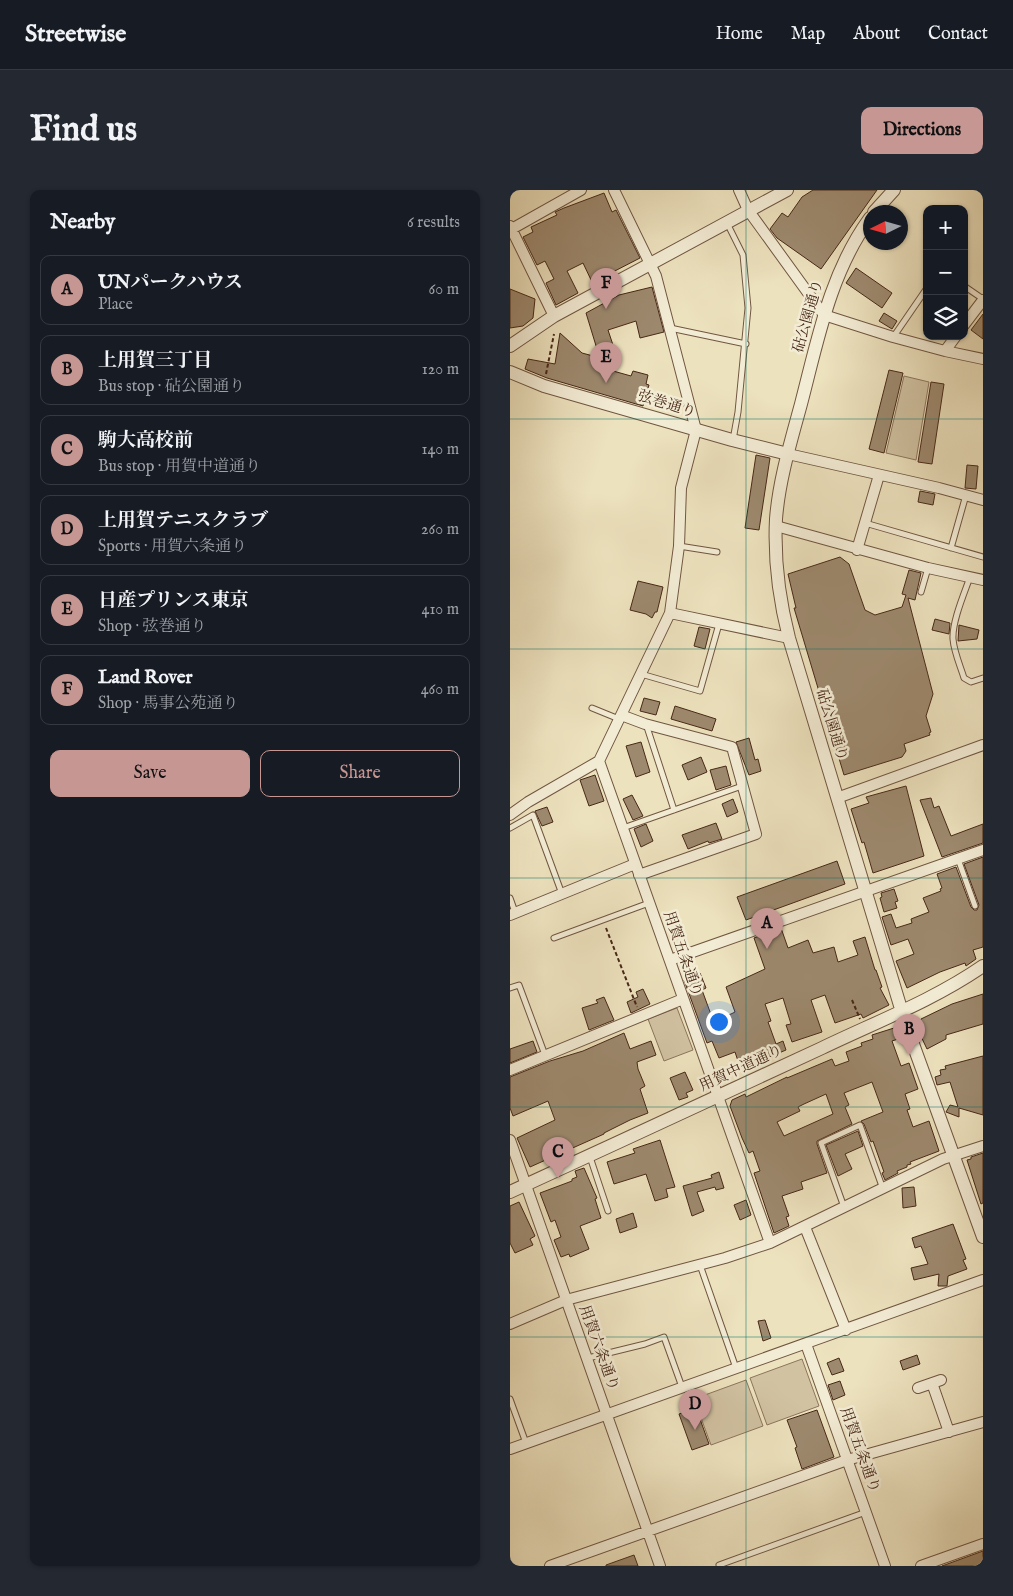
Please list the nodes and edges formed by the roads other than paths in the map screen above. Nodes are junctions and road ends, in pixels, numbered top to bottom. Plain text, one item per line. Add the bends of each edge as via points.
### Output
1 (581, 190) edge
2 (614, 190) edge
3 (739, 190) edge
4 (787, 190) edge
5 (894, 190) edge
6 (880, 205) edge
7 (748, 210) junction
8 (727, 222) junction
9 (863, 228) edge
10 (510, 229) edge
11 (650, 265) junction
12 (968, 289) edge
13 (923, 294) edge
14 (983, 299) edge
15 (824, 315) junction
16 (554, 316) junction
17 (968, 320) edge
18 (669, 328) junction
19 (893, 337) junction
20 (953, 340) edge
21 (746, 344) junction
22 (510, 346) edge
23 (945, 351) junction
24 (983, 360) edge
25 (510, 372) edge
26 (696, 430) junction
27 (732, 440) junction
28 (788, 454) junction
29 (879, 474) junction
30 (966, 495) junction
31 (983, 500) edge
32 (865, 523) junction
33 (776, 526) junction
34 (679, 546) junction
35 (951, 548) junction
36 (857, 550) junction
37 (717, 552) dead end
38 (983, 557) edge
39 (928, 568) junction
40 (970, 577) junction
41 (983, 580) edge
42 (921, 592) dead end
43 (670, 613) junction
44 (719, 623) junction
45 (789, 638) junction
46 (641, 674) junction
47 (983, 678) edge
48 (592, 708) dead end
49 (620, 717) junction
50 (646, 724) junction
51 (983, 746) edge
52 (599, 761) junction
53 (742, 786) junction
54 (837, 798) junction
55 (674, 810) junction
56 (510, 814) edge
57 (510, 828) edge
58 (623, 828) junction
59 (983, 850) edge
60 (958, 859) junction
61 (636, 864) junction
62 (639, 875) junction
63 (865, 891) junction
64 (562, 894) junction
65 (510, 898) edge
66 (649, 903) junction
67 (975, 906) dead end
68 (513, 913) edge
69 (554, 938) dead end
70 (670, 960) junction
71 (983, 966) edge
72 (510, 988) edge
73 (683, 999) junction
74 (901, 1010) junction
75 (545, 1055) junction
76 (510, 1070) edge
77 (718, 1097) junction
78 (510, 1140) edge
79 (983, 1146) edge
80 (589, 1156) junction
81 (952, 1156) junction
82 (527, 1185) junction
83 (883, 1190) junction
84 (510, 1192) edge
85 (844, 1208) junction
86 (608, 1211) dead end
87 (805, 1227) junction
88 (983, 1237) edge
89 (770, 1243) junction
90 (700, 1264) junction
91 (983, 1280) edge
92 (566, 1300) junction
93 (510, 1324) edge
94 (846, 1330) junction
95 (806, 1344) junction
96 (588, 1358) junction
97 (736, 1368) junction
98 (682, 1387) junction
99 (918, 1388) dead end
100 (510, 1399) edge
101 (607, 1414) junction
102 (983, 1422) edge
103 (949, 1432) junction
104 (526, 1443) junction
105 (510, 1449) edge
106 (847, 1460) junction
107 (866, 1512) junction
108 (648, 1531) junction
109 (983, 1544) edge
110 (719, 1565) edge
111 (550, 1566) edge
112 (660, 1566) edge
113 (885, 1566) edge
114 (921, 1566) edge

1 - 10 street
2 - 11 street
3 - 7 street
4 - 7 street
5 - 6 street
7 - 8 street
7 - 15 street
8 - 11 street
8 - 21 lane via 743,255 748,308
9 - 15 street, 砧公園通り via 836,278
10 - 16 street
11 - 16 street
11 - 18 street via 656,276
12 - 14 lane
13 - 19 lane
14 - 17 street
15 - 19 street
15 - 28 street, 砧公園通り
16 - 22 street
18 - 21 lane
18 - 26 street
19 - 23 street
20 - 23 street
21 - 27 lane
23 - 24 street
25 - 26 street, 弦巻通り via 544,386
26 - 27 street, 弦巻通り
26 - 34 street via 681,488
27 - 28 street, 弦巻通り
28 - 29 street
28 - 33 street, 砧公園通り
29 - 30 street
29 - 32 street
30 - 31 street
30 - 35 lane
32 - 35 lane
32 - 36 street
33 - 36 street
33 - 45 street, 砧公園通り via 778,583
34 - 37 lane
34 - 43 street
35 - 38 lane
36 - 39 street
39 - 40 street
39 - 42 lane
40 - 41 street
40 - 47 lane via 953,637 954,649 964,678 971,682
43 - 44 street
43 - 46 street
44 - 45 street
44 - 46 lane via 700,691
45 - 54 street, 砧公園通り
46 - 49 street
48 - 49 lane
49 - 50 street
49 - 52 street
50 - 53 street via 732,747
50 - 55 lane
51 - 54 street
52 - 56 street
52 - 58 street, 用賀五条通り
53 - 55 lane
53 - 62 street via 756,834
54 - 63 street, 砧公園通り
55 - 58 lane
57 - 64 lane via 533,815
58 - 61 street, 用賀五条通り
59 - 60 street
60 - 63 street
60 - 67 lane
61 - 62 street, 用賀五条通り
61 - 64 street
62 - 66 street, 用賀五条通り
63 - 70 street
63 - 74 street, 砧公園通り
64 - 68 street
65 - 68 lane
66 - 69 lane
66 - 70 street, 用賀五条通り
70 - 73 street, 用賀五条通り
71 - 74 street, 用賀中道通り via 961,981
72 - 75 lane via 519,984
73 - 75 street
73 - 77 street, 用賀五条通り
74 - 77 street, 用賀中道通り
74 - 81 street, 砧公園通り
75 - 76 street
77 - 80 street, 用賀中道通り
77 - 89 street, 用賀五条通り
78 - 82 street, 用賀六条通り
79 - 81 street
80 - 82 street, 用賀中道通り
80 - 86 lane
81 - 83 street
81 - 88 street, 砧公園通り
82 - 84 street, 用賀中道通り
82 - 92 street, 用賀六条通り
83 - 85 street
83 - 85 lane via 860,1125 821,1143
85 - 87 street
87 - 89 street
87 - 94 street
89 - 90 street
90 - 92 street
90 - 97 lane
91 - 94 street
92 - 93 street
92 - 96 street, 用賀六条通り
94 - 95 street
95 - 97 street
95 - 106 street, 用賀五条通り
96 - 98 lane via 664,1337
96 - 101 street, 用賀六条通り
97 - 98 street
98 - 101 street
99 - 103 street via 936,1382
100 - 104 lane
101 - 104 street
101 - 108 street, 用賀六条通り
102 - 103 street
103 - 106 street
104 - 105 street
106 - 107 street, 用賀五条通り
106 - 108 street
107 - 110 lane
107 - 113 street, 用賀五条通り
108 - 111 street
108 - 112 street, 用賀六条通り
109 - 114 street

